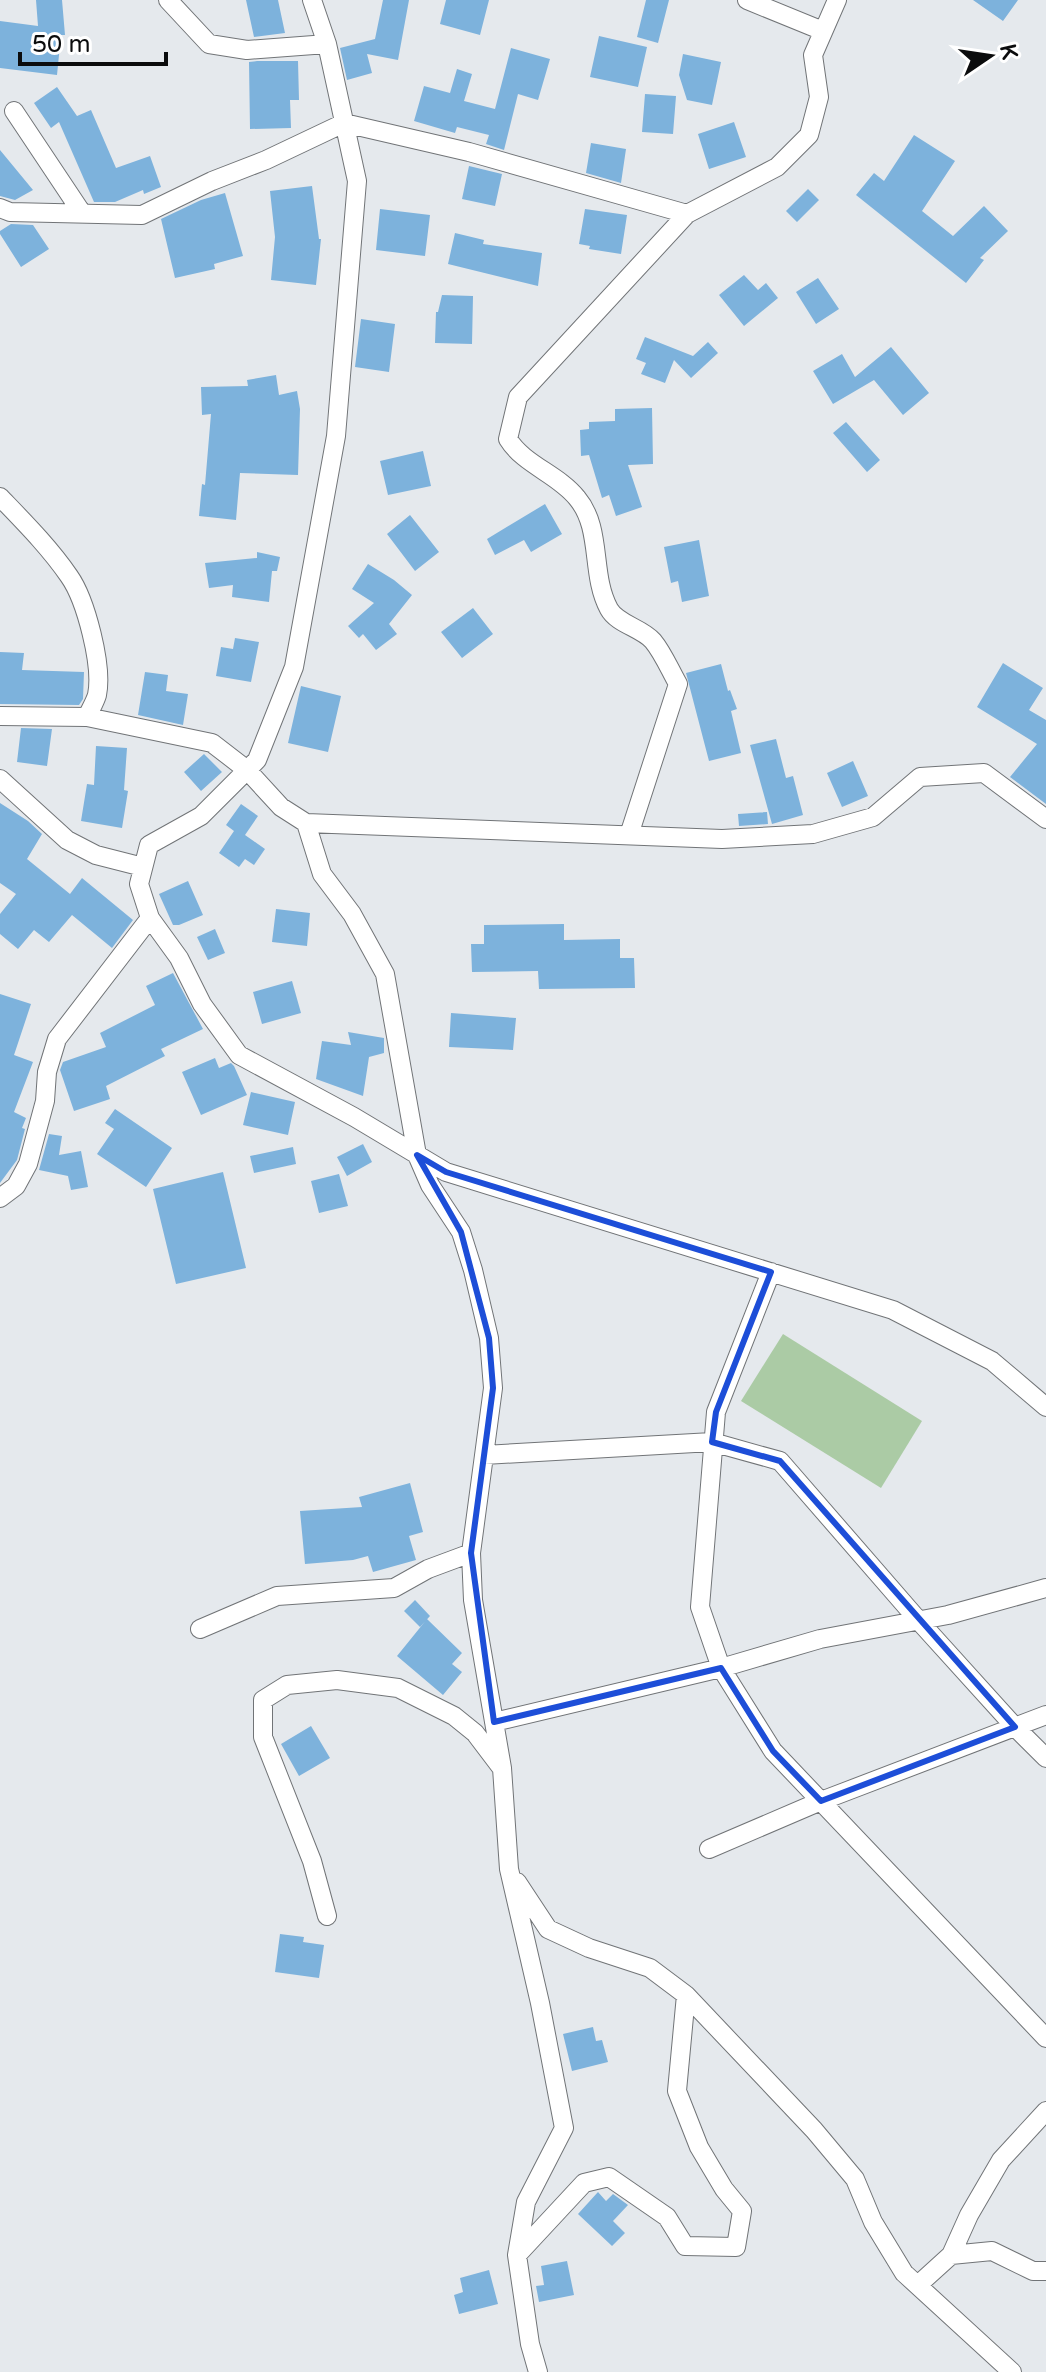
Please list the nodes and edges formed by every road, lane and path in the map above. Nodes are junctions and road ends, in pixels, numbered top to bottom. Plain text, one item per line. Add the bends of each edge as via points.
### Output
1 (168, 0) edge
2 (312, 0) edge
3 (747, 0) edge
4 (837, 0) edge
5 (823, 31) junction
6 (327, 44) junction
7 (14, 111) dead end
8 (344, 123) junction
9 (0, 208) edge
10 (82, 213) junction
11 (687, 214) junction
12 (0, 497) edge
13 (0, 716) edge
14 (87, 717) junction
15 (247, 770) junction
16 (1, 781) edge
17 (1046, 819) edge
18 (306, 823) junction
19 (629, 835) junction
20 (143, 867) junction
21 (150, 918) junction
22 (417, 1155) junction
23 (0, 1198) edge
24 (771, 1272) junction
25 (1046, 1407) edge
26 (712, 1442) junction
27 (484, 1455) junction
28 (471, 1553) junction
29 (1046, 1588) edge
30 (919, 1621) junction
31 (200, 1629) dead end
32 (721, 1668) junction
33 (1046, 1715) edge
34 (494, 1722) junction
35 (1015, 1727) junction
36 (1046, 1758) edge
37 (502, 1768) junction
38 (821, 1801) junction
39 (709, 1849) dead end
40 (509, 1869) junction
41 (327, 1916) dead end
42 (686, 1995) junction
43 (1046, 2038) edge
44 (1046, 2111) edge
45 (517, 2255) junction
46 (951, 2255) junction
47 (1046, 2271) edge
48 (918, 2285) junction
49 (538, 2372) edge
50 (1012, 2372) edge

1 - 6 street via 209,44 247,50
2 - 6 street
3 - 5 street
4 - 5 street
5 - 11 street via 813,55 819,97 809,135 777,167
6 - 8 street
7 - 10 street
8 - 10 street via 142,215
8 - 11 street via 469,152
8 - 15 street via 357,181 336,436 294,667 257,760
9 - 10 street
11 - 19 street via 518,397 508,439 580,500 591,523 598,577 610,611 652,640 678,684
12 - 14 street via 45,544 84,603 96,650 97,694
13 - 14 street
14 - 15 street via 212,743
15 - 18 street via 281,807
15 - 20 street via 201,816 149,845
16 - 20 street via 67,840 96,855
17 - 19 street via 984,773 920,777 873,817 813,834 722,839
18 - 19 street
18 - 22 street via 322,874 352,914 385,974
20 - 21 street via 139,884
21 - 22 street via 239,1055
21 - 23 street via 57,1039 28,1164 16,1186
22 - 24 street via 446,1172
22 - 27 street via 461,1232 489,1338 493,1388
24 - 25 street via 893,1310 992,1361
24 - 26 street via 716,1412
26 - 27 street
26 - 30 street via 780,1461
26 - 32 street via 700,1607
27 - 28 street
28 - 31 street via 394,1588 277,1596
28 - 34 street via 473,1600
29 - 30 street
30 - 32 street via 820,1639
30 - 35 street
32 - 34 street
32 - 38 street via 773,1751
33 - 35 street
34 - 37 street
35 - 36 street
35 - 38 street
37 - 40 street
37 - 41 street via 454,1716 398,1688 337,1680 287,1685 263,1700 263,1737 312,1861
38 - 39 street
38 - 43 street
40 - 42 street via 548,1929 650,1968
40 - 45 street via 564,2128 526,2202
42 - 45 street via 677,2091 699,2147 742,2211 736,2247 685,2246 667,2217 609,2177 584,2183
42 - 48 street via 855,2179 873,2222 904,2273
44 - 46 street via 1001,2160
45 - 49 street
46 - 47 street via 992,2251 1033,2271
46 - 48 street
48 - 50 street

